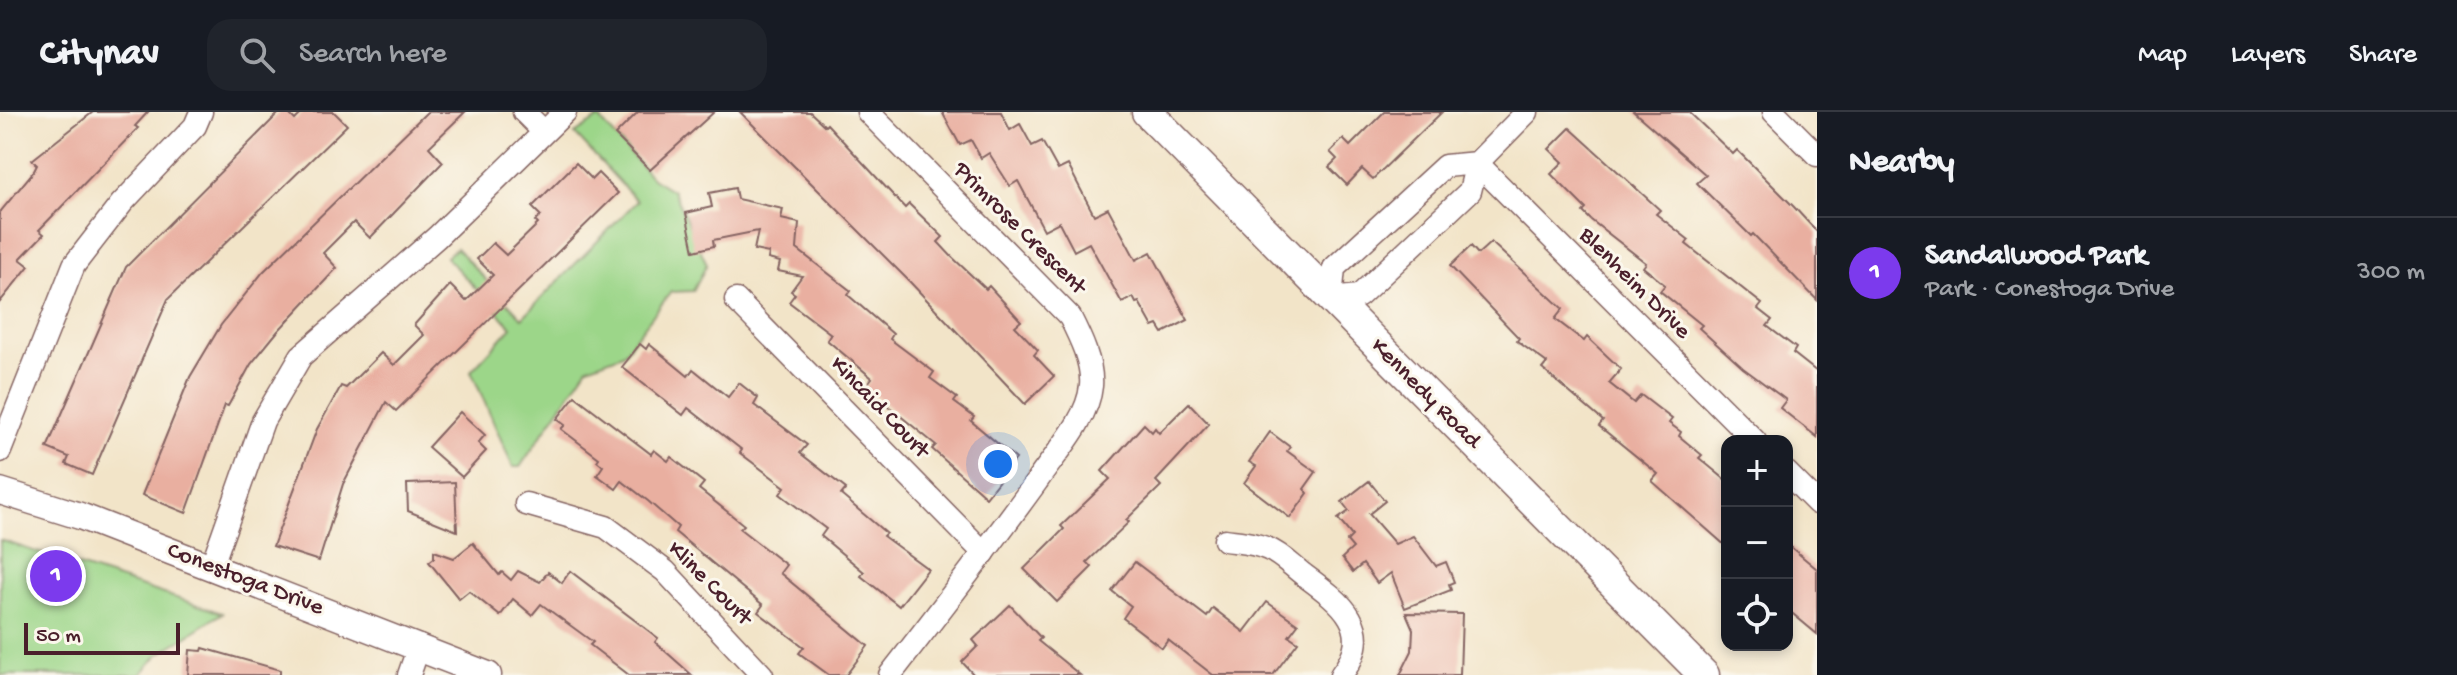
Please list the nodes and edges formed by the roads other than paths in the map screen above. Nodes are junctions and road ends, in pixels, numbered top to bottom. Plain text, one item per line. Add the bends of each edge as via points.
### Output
1 (201, 112) edge
2 (524, 112) edge
3 (565, 112) edge
4 (868, 112) edge
5 (1147, 112) edge
6 (1527, 112) edge
7 (1774, 112) edge
8 (543, 131) junction
9 (1817, 155) edge
10 (1477, 163) junction
11 (1331, 299) junction
12 (736, 300) dead end
13 (1749, 435) edge
14 (0, 451) edge
15 (1793, 479) edge
16 (0, 491) edge
17 (1817, 503) edge
18 (526, 504) dead end
19 (1225, 540) dead end
20 (984, 553) junction
21 (211, 568) junction
22 (419, 646) junction
23 (409, 675) edge
24 (488, 675) edge
25 (762, 675) edge
26 (890, 675) edge
27 (1341, 675) edge
28 (1704, 675) edge

1 - 14 street via 195,126 122,203 74,265
2 - 8 street
3 - 8 street
4 - 20 street, Primrose Crescent via 1070,317 1082,342 1091,386 1084,408
5 - 11 main road, Kennedy Road
6 - 10 street
7 - 9 street
8 - 21 street via 437,237 301,356 263,421
10 - 11 street via 1470,191 1359,296
10 - 11 street via 1445,166 1334,268
10 - 13 street, Blenheim Drive
11 - 28 main road, Kennedy Road
12 - 20 street, Kincaid Court
15 - 17 street
16 - 21 street, Conestoga Drive
18 - 25 street, Kline Court via 606,527 665,571
19 - 27 street via 1269,549 1335,598 1354,621 1356,639
20 - 26 street, Primrose Crescent
21 - 22 street, Conestoga Drive
22 - 23 street
22 - 24 street, Conestoga Drive

